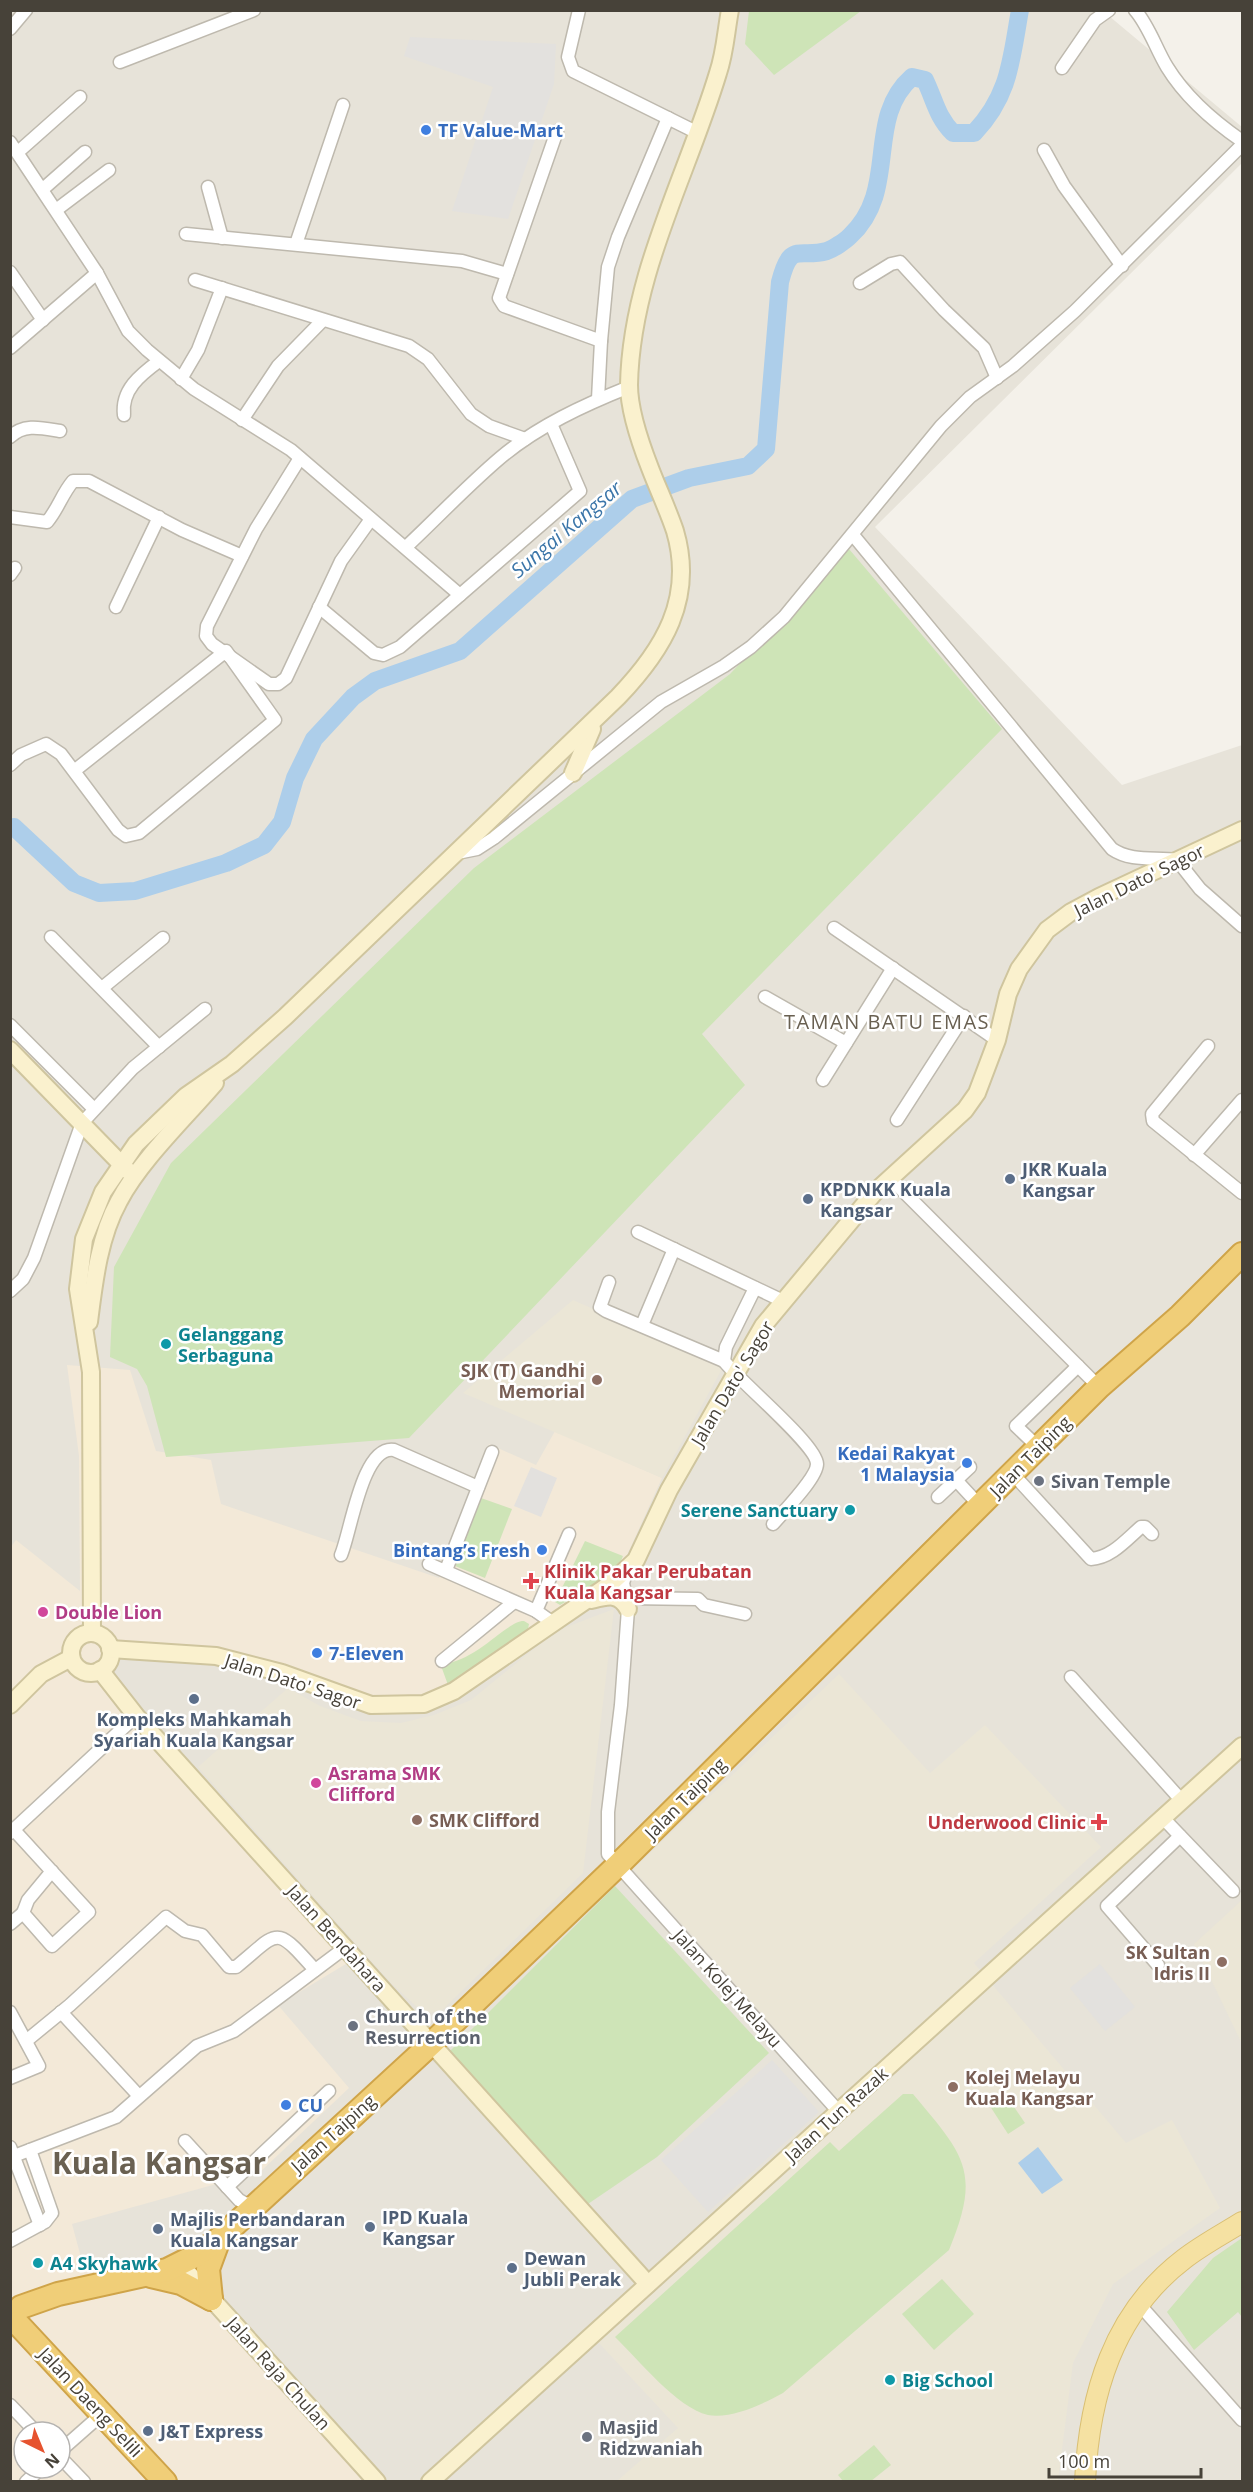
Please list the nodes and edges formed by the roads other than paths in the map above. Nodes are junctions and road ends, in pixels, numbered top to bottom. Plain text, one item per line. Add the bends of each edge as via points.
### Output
1 (26, 10) edge
2 (254, 10) edge
3 (579, 10) edge
4 (730, 10) edge
5 (1109, 10) edge
6 (1135, 10) edge
7 (10, 29) edge
8 (120, 62) dead end
9 (1062, 68) dead end
10 (80, 97) dead end
11 (343, 105) dead end
12 (668, 118) junction
13 (557, 131) dead end
14 (698, 133) junction
15 (1242, 143) edge
16 (14, 147) edge
17 (1044, 150) dead end
18 (85, 152) dead end
19 (109, 170) dead end
20 (208, 187) dead end
21 (43, 189) junction
22 (56, 210) junction
23 (186, 234) dead end
24 (222, 237) junction
25 (296, 244) junction
26 (1122, 266) junction
27 (10, 272) edge
28 (97, 273) junction
29 (507, 274) junction
30 (195, 280) dead end
31 (860, 284) dead end
32 (222, 288) junction
33 (43, 320) junction
34 (323, 320) junction
35 (600, 341) junction
36 (10, 348) edge
37 (159, 361) junction
38 (997, 378) junction
39 (181, 379) junction
40 (629, 387) junction
41 (598, 399) junction
42 (124, 415) dead end
43 (242, 420) junction
44 (551, 424) junction
45 (60, 431) dead end
46 (10, 437) edge
47 (525, 440) junction
48 (300, 458) junction
49 (159, 517) junction
50 (10, 518) edge
51 (371, 519) junction
52 (854, 534) junction
53 (406, 547) junction
54 (242, 556) junction
55 (460, 595) junction
56 (116, 607) dead end
57 (319, 607) junction
58 (225, 651) junction
59 (596, 720) junction
60 (10, 765) edge
61 (74, 771) junction
62 (573, 773) junction
63 (1242, 830) edge
64 (458, 852) junction
65 (1178, 860) junction
66 (1242, 926) edge
67 (834, 928) dead end
68 (51, 937) dead end
69 (163, 938) dead end
70 (893, 968) junction
71 (102, 988) junction
72 (765, 997) dead end
73 (205, 1009) dead end
74 (964, 1016) junction
75 (10, 1025) edge
76 (997, 1040) junction
77 (846, 1043) junction
78 (159, 1047) junction
79 (1208, 1047) dead end
80 (12, 1055) edge
81 (232, 1064) junction
82 (823, 1080) dead end
83 (1242, 1100) edge
84 (94, 1109) junction
85 (897, 1120) dead end
86 (82, 1123) junction
87 (1194, 1155) junction
88 (122, 1165) junction
89 (135, 1178) junction
90 (890, 1178) junction
91 (1242, 1193) edge
92 (638, 1232) dead end
93 (1242, 1236) edge
94 (674, 1249) junction
95 (1242, 1254) edge
96 (609, 1282) dead end
97 (755, 1288) junction
98 (10, 1291) edge
99 (783, 1301) junction
100 (642, 1325) junction
101 (87, 1341) junction
102 (1141, 1349) junction
103 (724, 1361) junction
104 (1078, 1366) junction
105 (735, 1375) junction
106 (1099, 1387) junction
107 (1039, 1448) junction
108 (492, 1452) dead end
109 (970, 1467) dead end
110 (1012, 1474) junction
111 (956, 1480) junction
112 (478, 1487) junction
113 (938, 1497) dead end
114 (980, 1506) junction
115 (773, 1524) dead end
116 (569, 1534) dead end
117 (1152, 1534) dead end
118 (341, 1555) dead end
119 (429, 1564) dead end
120 (446, 1570) junction
121 (625, 1586) junction
122 (586, 1601) junction
123 (514, 1602) junction
124 (536, 1611) junction
125 (746, 1614) dead end
126 (553, 1623) junction
127 (92, 1632) junction
128 (110, 1649) junction
129 (71, 1658) junction
130 (442, 1661) dead end
131 (100, 1670) junction
132 (1071, 1677) dead end
133 (10, 1705) edge
134 (136, 1716) junction
135 (1242, 1746) edge
136 (1182, 1801) junction
137 (1163, 1818) junction
138 (12, 1831) edge
139 (1180, 1836) junction
140 (618, 1865) junction
141 (52, 1871) junction
142 (1233, 1891) dead end
143 (23, 1913) junction
144 (10, 1924) edge
145 (346, 1947) junction
146 (1158, 1965) dead end
147 (315, 1970) junction
148 (10, 2012) edge
149 (61, 2012) junction
150 (26, 2041) junction
151 (431, 2044) junction
152 (10, 2078) edge
153 (329, 2091) dead end
154 (140, 2096) junction
155 (839, 2112) junction
156 (184, 2141) dead end
157 (30, 2150) junction
158 (12, 2151) edge
159 (227, 2187) junction
160 (245, 2207) junction
161 (1242, 2222) edge
162 (40, 2225) junction
163 (219, 2239) junction
164 (10, 2241) edge
165 (181, 2265) junction
166 (150, 2276) junction
167 (648, 2284) junction
168 (211, 2299) junction
169 (1138, 2303) junction
170 (15, 2314) edge
171 (10, 2406) edge
172 (102, 2414) junction
173 (24, 2420) edge
174 (1242, 2420) edge
175 (72, 2440) edge
176 (72, 2469) edge
177 (84, 2481) edge
178 (165, 2481) edge
179 (377, 2481) edge
180 (429, 2481) edge
181 (1085, 2481) edge

1 - 7 street
2 - 8 street
3 - 12 street via 568,57 573,72
4 - 14 main road via 719,70
5 - 9 street via 1095,20
6 - 15 street via 1168,69 1188,94
10 - 16 street
11 - 25 street
12 - 14 street
12 - 35 street via 608,267
13 - 29 street
14 - 40 main road via 648,268
15 - 26 street
16 - 21 street
17 - 26 street via 1064,186
18 - 21 street
19 - 22 street
20 - 24 street
21 - 22 street
22 - 28 street
23 - 24 street
24 - 25 street
25 - 29 street via 462,261
26 - 38 street
27 - 33 street
28 - 33 street
28 - 37 street via 128,331
29 - 35 street via 499,297 504,306
30 - 32 street
31 - 38 street via 900,262 984,348
32 - 34 street
32 - 39 street via 198,350
33 - 36 street
34 - 43 street via 278,366
34 - 47 street via 409,346 428,360 471,414 489,426
35 - 41 street
37 - 39 street
37 - 42 street via 128,390 122,402
38 - 52 street via 940,426
39 - 43 street
40 - 41 street
40 - 59 main road via 641,447 675,532 681,583 676,610 653,659
41 - 44 street
43 - 48 street
44 - 47 street
44 - 55 street via 580,491
45 - 46 street via 18,429
47 - 53 street via 500,458
48 - 51 street
48 - 54 street
49 - 50 street via 89,481 73,481 47,522
49 - 54 street
49 - 56 street
51 - 53 street
51 - 57 street via 341,561
52 - 62 street via 784,617 751,647 661,702
52 - 65 street via 1112,849 1134,858
53 - 55 street
54 - 58 street via 207,626 206,636
55 - 57 street via 400,647 383,655 374,653
57 - 58 street via 286,678 278,684 262,680
58 - 61 street
58 - 61 street via 275,720 139,833 126,836 118,830
59 - 62 main road
59 - 64 main road
60 - 61 street via 21,754 46,744 61,754
62 - 64 street via 487,843
63 - 65 main road, Jalan Dato' Sagor
64 - 81 main road
65 - 66 street via 1200,889
65 - 76 main road, Jalan Dato' Sagor via 1099,897 1047,930 1019,969 1008,994
67 - 70 street
68 - 71 street
69 - 71 street
70 - 74 street
70 - 77 street
71 - 78 street
72 - 77 street
73 - 78 street
74 - 76 street
74 - 85 street
75 - 84 street
76 - 90 main road, Jalan Dato' Sagor via 986,1073 965,1110
77 - 82 street
78 - 84 street
79 - 87 street via 1152,1114 1159,1127
80 - 86 main road
81 - 88 main road via 186,1096 136,1144
81 - 89 main road
83 - 87 street
84 - 86 street
86 - 88 main road
86 - 98 street via 34,1258 23,1279
87 - 91 street
88 - 89 main road
88 - 101 main road via 103,1192 84,1239 78,1289
89 - 101 main road via 118,1201 102,1246
90 - 99 main road, Jalan Dato' Sagor
90 - 104 street
92 - 94 street
93 - 102 highway, Jalan Taiping via 1170,1309
94 - 97 street
94 - 100 street
95 - 102 highway, Jalan Taiping
96 - 100 street via 600,1306
97 - 99 street
97 - 103 street via 726,1347
99 - 105 main road, Jalan Dato' Sagor via 763,1326
100 - 103 street
101 - 127 main road via 91,1372
102 - 106 highway, Jalan Taiping
103 - 105 street
104 - 106 street
104 - 107 street via 1016,1426
105 - 115 street via 815,1454 817,1466 812,1477
105 - 121 main road, Jalan Dato' Sagor via 669,1490
106 - 107 highway, Jalan Taiping
107 - 110 highway, Jalan Taiping
108 - 112 street
109 - 111 street
110 - 114 highway, Jalan Taiping
110 - 117 street via 1091,1559 1100,1559 1115,1550 1141,1527
111 - 113 street
111 - 114 street
112 - 118 street via 394,1450 380,1452 362,1487
112 - 120 street
114 - 140 highway, Jalan Taiping
116 - 124 street
119 - 120 street
120 - 123 street
121 - 122 main road, Jalan Dato' Sagor
121 - 122 main road via 623,1600 617,1596
121 - 125 street via 698,1599 704,1605
121 - 140 street, Jalan Kolej Melayu via 607,1830 608,1854
122 - 126 main road, Jalan Dato' Sagor
123 - 124 street
123 - 130 street
124 - 126 street
126 - 128 main road, Jalan Dato' Sagor via 454,1691 424,1704 391,1706 353,1701 282,1673 216,1656
127 - 128 main road via 104,1637
127 - 129 main road via 75,1640
128 - 131 main road via 109,1661
129 - 131 main road via 82,1671
129 - 133 main road via 41,1674
131 - 134 main road, Jalan Bendahara
132 - 136 street
134 - 138 street
134 - 145 main road, Jalan Bendahara
135 - 136 main road, Jalan Tun Razak
136 - 137 main road, Jalan Tun Razak
137 - 139 street
137 - 155 main road, Jalan Tun Razak
138 - 141 street
139 - 142 street
139 - 146 street via 1107,1906
140 - 151 highway, Jalan Taiping
140 - 155 street, Jalan Kolej Melayu
141 - 143 street via 28,1900
141 - 143 street via 89,1912 52,1946
143 - 144 street
145 - 147 street
145 - 151 main road, Jalan Bendahara
147 - 149 street via 285,1938 278,1936 268,1938 236,1967 229,1967 202,1935 185,1931 166,1917
147 - 154 street via 234,2031 197,2046
148 - 150 street
149 - 150 street
149 - 154 street
150 - 152 street via 39,2066
151 - 160 highway, Jalan Taiping
151 - 167 main road, Jalan Bendahara
153 - 159 street
154 - 157 street via 116,2117
155 - 167 main road, Jalan Tun Razak
156 - 159 street
157 - 158 street
157 - 162 street via 51,2202 52,2213
158 - 162 street
159 - 160 street
160 - 163 highway, Jalan Taiping
161 - 169 main road via 1184,2259
162 - 164 street
163 - 165 highway
163 - 168 highway via 208,2269
165 - 166 highway
165 - 168 main road, Jalan Raja Chulan
166 - 168 highway via 181,2283
166 - 170 highway via 58,2294
167 - 180 main road, Jalan Tun Razak
168 - 179 main road, Jalan Raja Chulan
169 - 174 street
169 - 181 main road via 1106,2362
170 - 172 highway, Jalan Daeng Selili
171 - 173 street
172 - 175 street
172 - 178 highway, Jalan Daeng Selili
176 - 177 street

